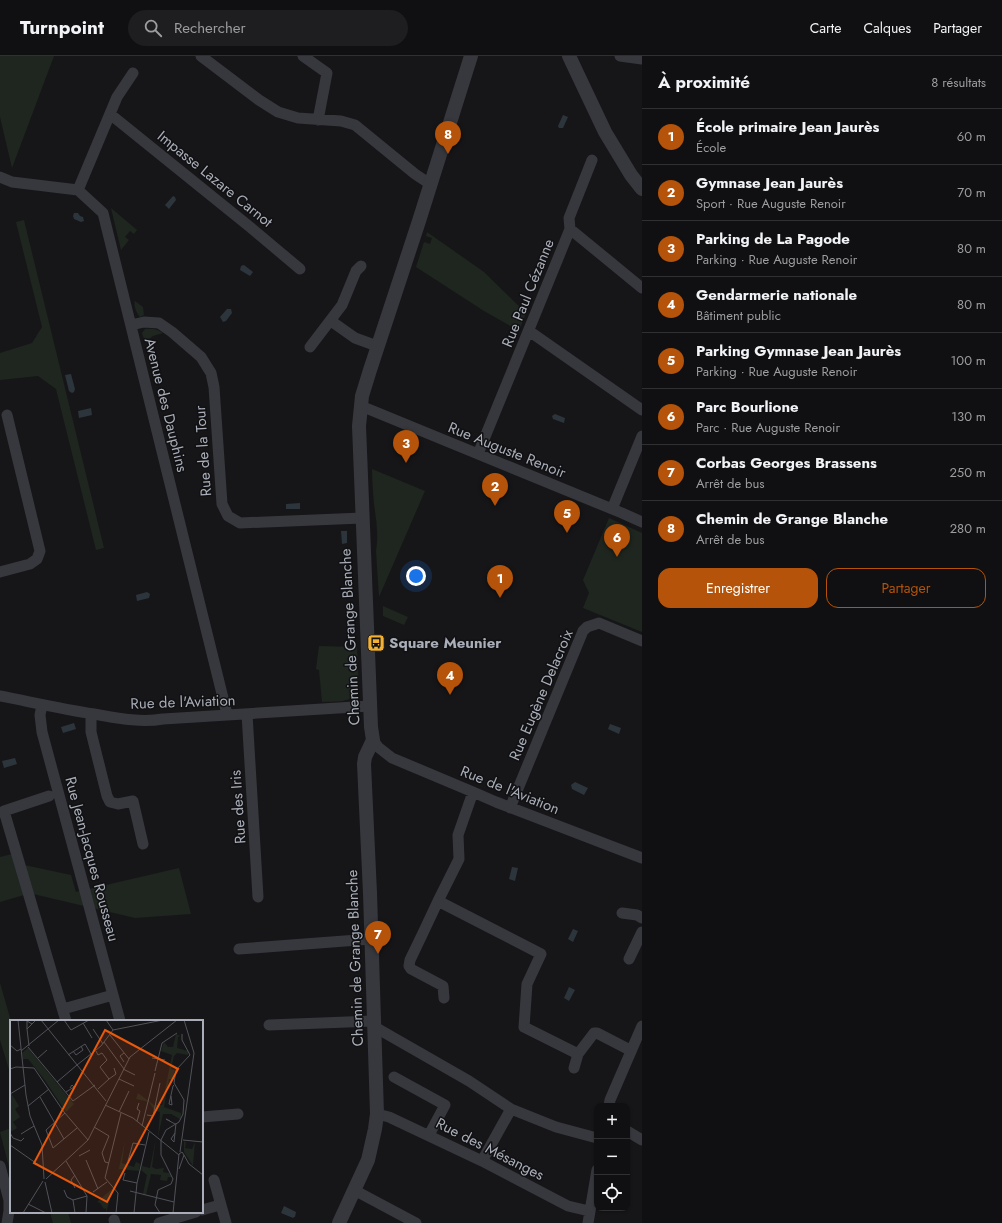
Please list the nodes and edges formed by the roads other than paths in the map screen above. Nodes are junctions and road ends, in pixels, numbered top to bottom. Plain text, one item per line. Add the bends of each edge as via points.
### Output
1 (200, 56) edge
2 (303, 56) edge
3 (470, 56) edge
4 (569, 56) edge
5 (620, 56) edge
6 (642, 59) edge
7 (133, 73) dead end
8 (110, 114) junction
9 (318, 120) junction
10 (592, 160) dead end
11 (0, 177) edge
12 (430, 184) junction
13 (642, 189) edge
14 (78, 190) junction
15 (570, 228) junction
16 (361, 266) dead end
17 (300, 269) dead end
18 (642, 288) edge
19 (331, 321) junction
20 (131, 325) junction
21 (529, 331) junction
22 (378, 346) junction
23 (310, 347) dead end
24 (361, 406) junction
25 (642, 410) edge
26 (7, 415) dead end
27 (642, 436) edge
28 (478, 454) junction
29 (612, 509) junction
30 (362, 518) junction
31 (642, 522) edge
32 (0, 572) edge
33 (642, 641) edge
34 (0, 696) edge
35 (42, 705) junction
36 (370, 706) junction
37 (93, 714) junction
38 (227, 714) junction
39 (247, 714) junction
40 (373, 740) junction
41 (473, 792) junction
42 (50, 796) dead end
43 (510, 808) junction
44 (143, 844) dead end
45 (642, 858) edge
46 (258, 897) dead end
47 (438, 902) junction
48 (622, 913) dead end
49 (642, 918) edge
50 (642, 932) edge
51 (371, 939) junction
52 (240, 949) dead end
53 (629, 959) dead end
54 (113, 995) junction
55 (444, 998) dead end
56 (63, 1009) junction
57 (66, 1020) edge
58 (120, 1020) edge
59 (373, 1023) junction
60 (269, 1025) dead end
61 (642, 1026) edge
62 (626, 1048) dead end
63 (578, 1054) junction
64 (574, 1068) dead end
65 (394, 1077) dead end
66 (609, 1103) edge
67 (511, 1109) junction
68 (238, 1114) dead end
69 (377, 1114) junction
70 (203, 1117) edge
71 (630, 1133) edge
72 (429, 1135) junction
73 (594, 1137) edge
74 (642, 1140) edge
75 (482, 1160) junction
76 (0, 1166) edge
77 (596, 1175) edge
78 (214, 1180) dead end
79 (354, 1190) junction
80 (220, 1205) junction
81 (203, 1210) edge
82 (589, 1211) junction
83 (192, 1213) edge
84 (173, 1218) edge
85 (7, 1223) edge
86 (159, 1223) edge
87 (226, 1223) edge
88 (339, 1223) edge
89 (416, 1223) edge
90 (588, 1223) edge

1 - 9 street via 278,112
2 - 9 street via 327,73
3 - 12 street, Chemin de Grange Blanche
4 - 13 street via 605,132
5 - 6 street
7 - 8 street via 117,97
8 - 14 street
8 - 17 street, Impasse Lazare Carnot
9 - 12 street via 341,121 355,125
10 - 15 street via 569,218
11 - 14 street via 12,182
12 - 22 street, Chemin de Grange Blanche
14 - 20 street, Avenue des Dauphins via 102,213
15 - 18 street, Rue Paul Cézanne
15 - 21 street, Rue Paul Cézanne
16 - 19 street
19 - 22 street via 355,338
19 - 23 street
20 - 30 street, Rue de la Tour via 144,322 159,323 201,357 211,373 222,504 228,516 240,523
20 - 38 street, Avenue des Dauphins
21 - 25 street
21 - 28 street, Rue Paul Cézanne
22 - 24 street, Chemin de Grange Blanche
24 - 28 street, Rue Auguste Renoir
24 - 30 street, Chemin de Grange Blanche via 359,426
26 - 32 street via 40,551 37,559 30,564
27 - 29 street
28 - 29 street, Rue Auguste Renoir
29 - 31 street, Rue Auguste Renoir
30 - 36 street, Chemin de Grange Blanche
33 - 43 street, Rue Eugène Delacroix via 599,623 583,631
34 - 35 street, Rue de l'Aviation
35 - 37 street, Rue de l'Aviation
35 - 54 street, Rue Jean-Jacques Rousseau via 42,732
36 - 39 street, Rue de l'Aviation
36 - 40 street, Chemin de Grange Blanche
37 - 38 street, Rue de l'Aviation via 151,721
37 - 44 street via 91,732 107,796 110,802 118,804 133,801
38 - 39 street, Rue de l'Aviation
39 - 46 street, Rue des Iris
40 - 41 street, Rue de l'Aviation via 392,758
40 - 51 street, Chemin de Grange Blanche via 364,764
41 - 43 street, Rue de l'Aviation
41 - 47 street via 458,835 459,860
42 - 56 street via 4,811
43 - 45 street, Rue de l'Aviation
47 - 55 street via 409,966 443,986
47 - 63 street via 541,954 527,984 524,1027
48 - 49 street
50 - 53 street
51 - 52 street
51 - 59 street, Chemin de Grange Blanche
54 - 56 street
54 - 58 street, Rue Jean-Jacques Rousseau
56 - 57 street
59 - 60 street
59 - 67 street
59 - 69 street, Chemin de Grange Blanche
61 - 66 street
62 - 63 street via 594,1033
63 - 64 street
65 - 72 street via 445,1105
67 - 73 street via 556,1127
67 - 75 street
68 - 70 street
69 - 72 street, Rue des Mésanges
69 - 79 street, Chemin de Grange Blanche via 368,1160
71 - 74 street
72 - 75 street, Rue des Mésanges
75 - 82 street, Rue des Mésanges via 568,1206
76 - 85 street via 9,1200
77 - 82 street
78 - 80 street
79 - 88 street, Chemin de Grange Blanche
79 - 89 street
80 - 81 street
80 - 87 street
82 - 90 street
83 - 84 street
84 - 86 street

